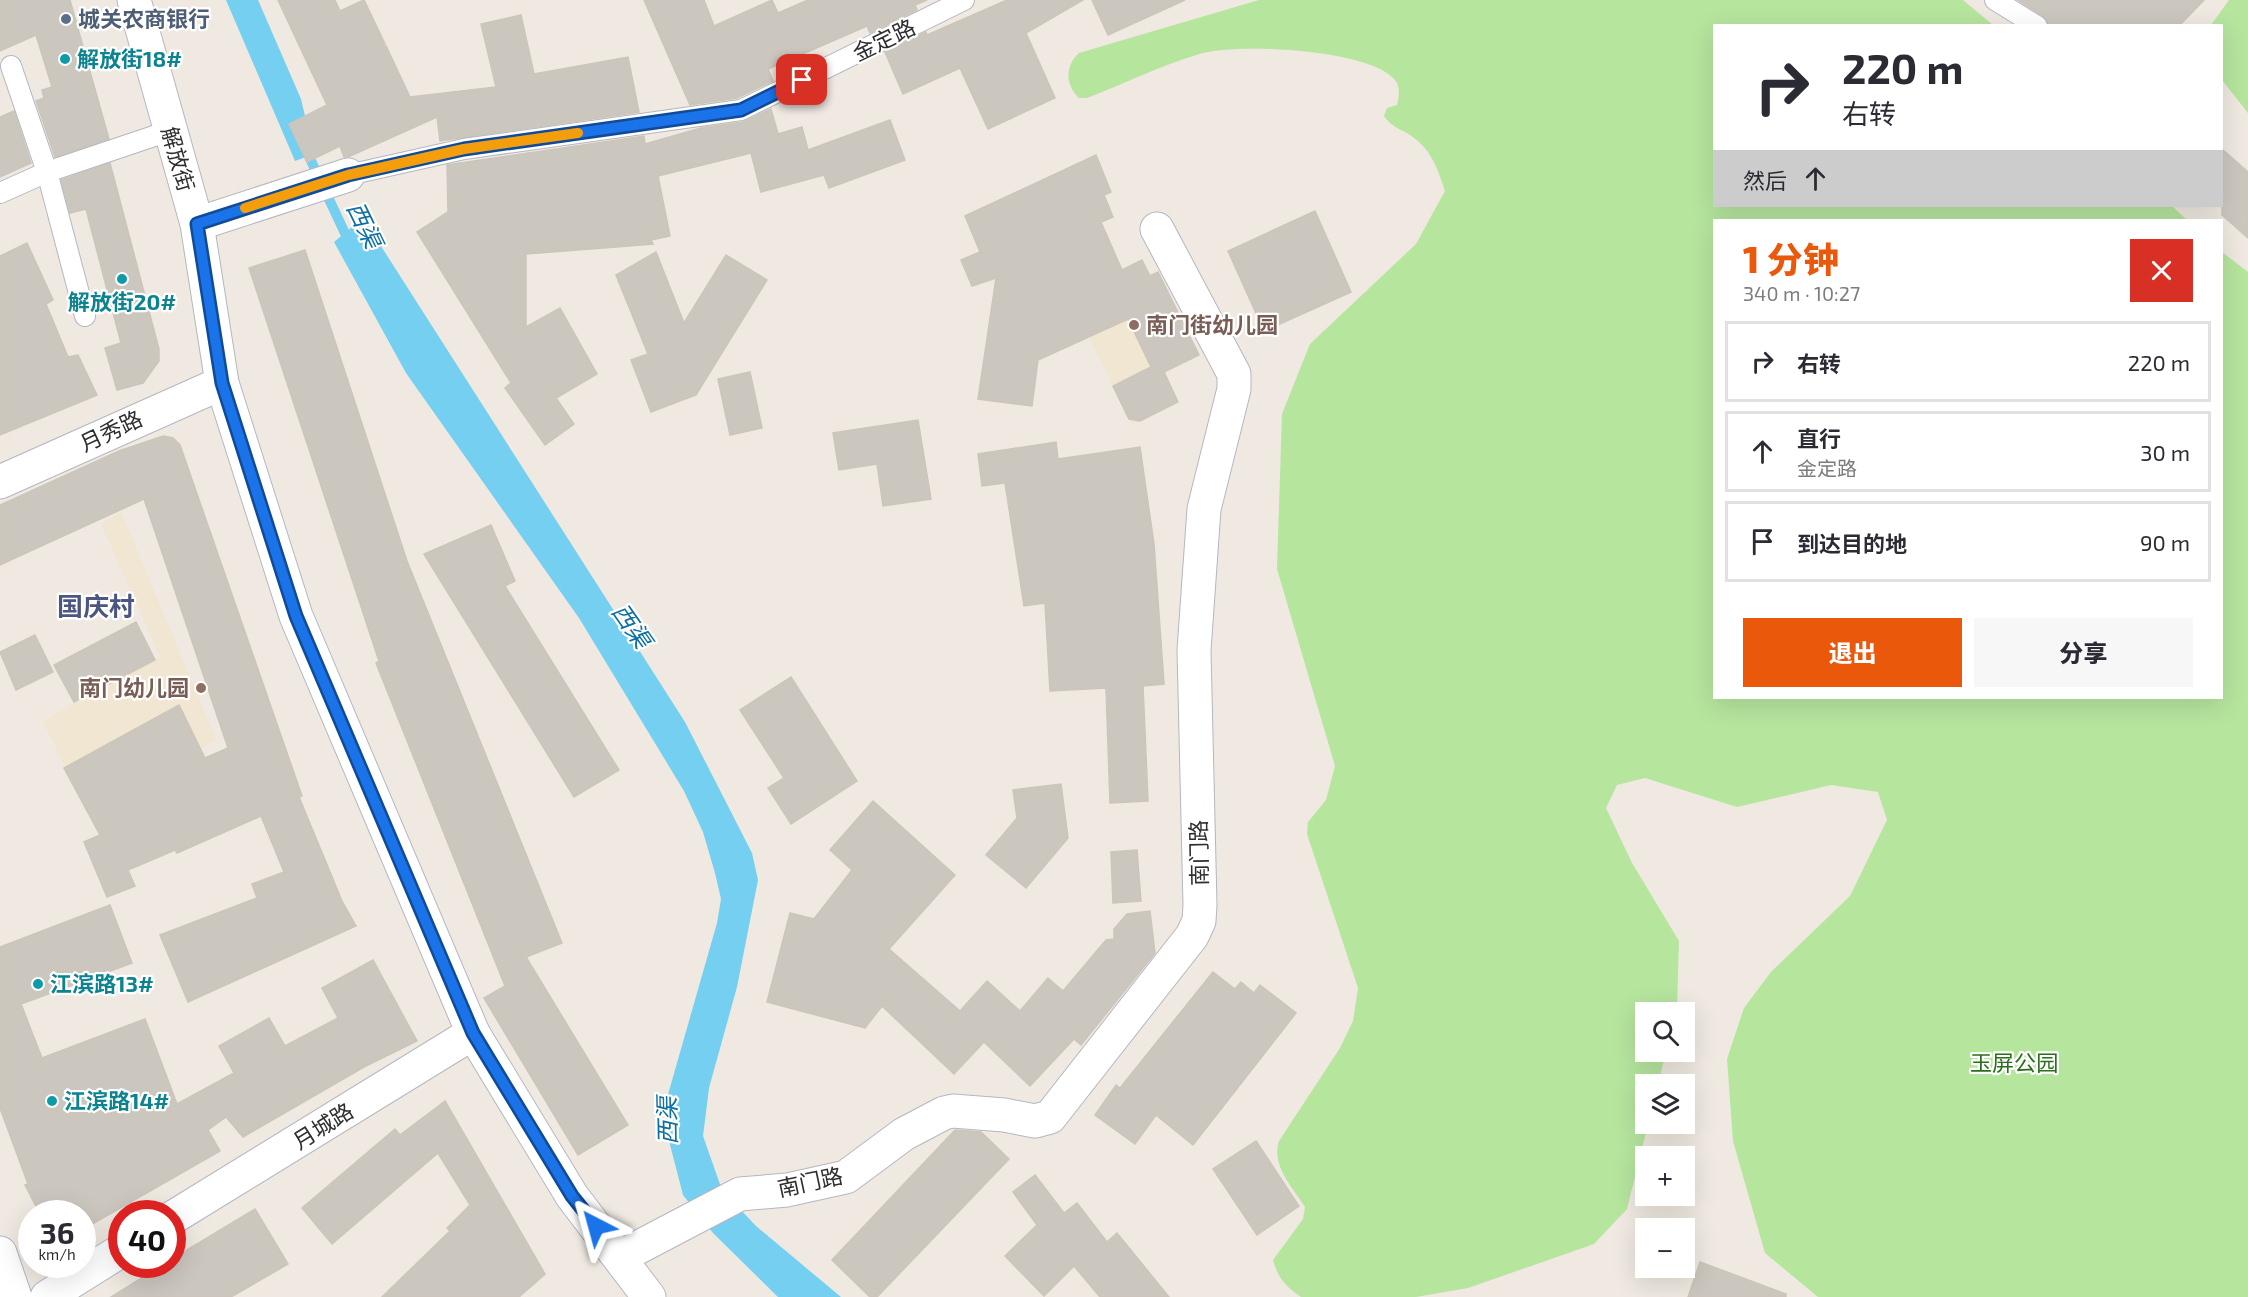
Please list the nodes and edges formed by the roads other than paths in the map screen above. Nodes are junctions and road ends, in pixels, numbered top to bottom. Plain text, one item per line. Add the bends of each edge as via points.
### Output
1 (134, 0) edge
2 (964, 0) edge
3 (1995, 0) edge
4 (2034, 24) edge
5 (11, 66) dead end
6 (169, 131) junction
7 (47, 172) junction
8 (348, 175) joint
9 (0, 193) edge
10 (197, 224) junction
11 (1157, 229) dead end
12 (85, 316) dead end
13 (222, 383) junction
14 (0, 482) edge
15 (473, 1033) junction
16 (186, 1209) edge
17 (0, 1253) edge
18 (620, 1257) junction
19 (108, 1259) edge
20 (15, 1297) edge
21 (47, 1297) edge
22 (649, 1297) edge

1 - 6 street, 解放街
2 - 8 lane, 金定路 via 741,110 464,149
3 - 4 lane
5 - 7 lane
6 - 7 lane
6 - 10 street, 解放街
7 - 9 lane
7 - 12 lane
8 - 10 street
10 - 13 street, 解放街
11 - 18 street, 南门路 via 1234,374 1234,389 1204,509 1194,650 1200,905 1199,921 1192,936 1050,1117 1035,1121 994,1114 944,1113 904,1134 846,1177 786,1190 740,1194
13 - 14 street, 月秀路
13 - 15 street, 解放街 via 296,616
15 - 16 street, 月城路
15 - 18 street, 解放街 via 572,1196
17 - 20 street
18 - 22 street, 解放街
19 - 21 street

